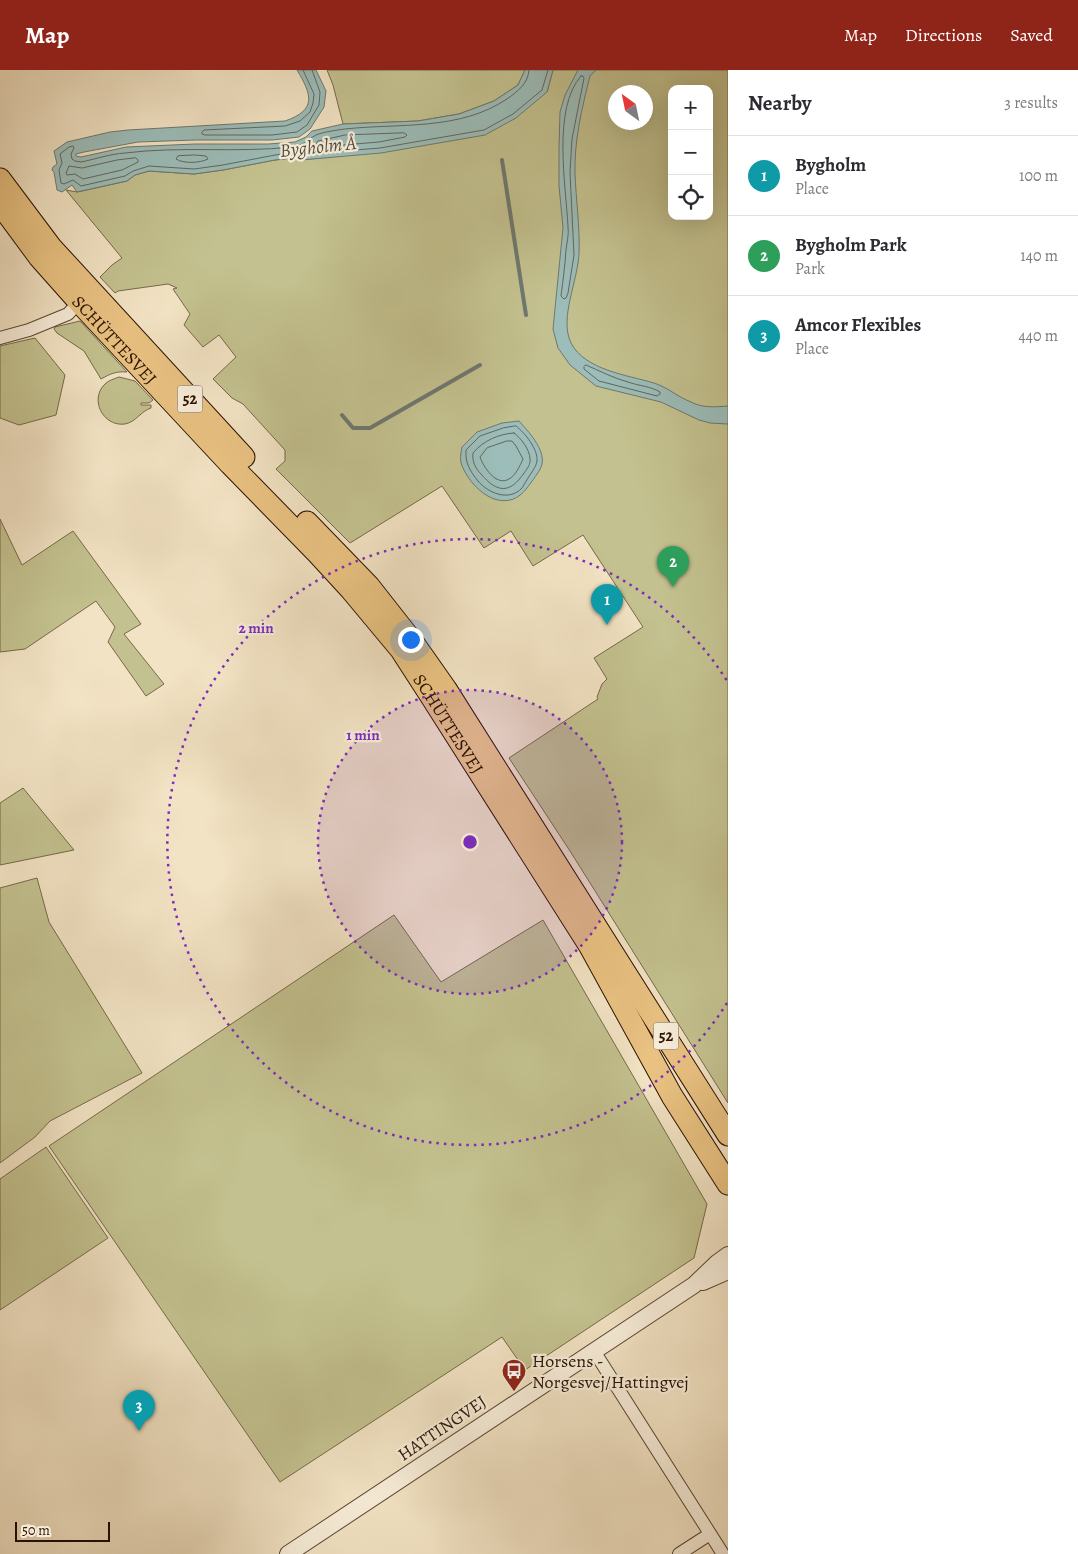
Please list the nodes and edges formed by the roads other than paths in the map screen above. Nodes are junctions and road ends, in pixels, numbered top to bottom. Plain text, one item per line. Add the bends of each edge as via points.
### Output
1 (0, 179) edge
2 (0, 204) edge
3 (79, 302) junction
4 (0, 338) edge
5 (728, 1135) edge
6 (728, 1184) edge
7 (728, 1255) edge
8 (728, 1272) edge
9 (694, 1286) junction
10 (594, 1351) junction
11 (710, 1534) junction
12 (288, 1554) edge
13 (679, 1554) edge
14 (723, 1554) edge

1 - 5 main road, SCHÜTTESVEJ / 52 via 51,247 240,453 368,586 413,642 446,689
2 - 3 main road, SCHÜTTESVEJ / 52 via 39,257
3 - 4 street via 68,314
3 - 6 main road, SCHÜTTESVEJ / 52 via 317,552 401,650 589,946 672,1096
7 - 9 street, HATTINGVEJ
8 - 9 street, HATTINGVEJ
9 - 10 street, HATTINGVEJ
10 - 11 street
10 - 12 street, HATTINGVEJ
11 - 13 street
11 - 14 street

